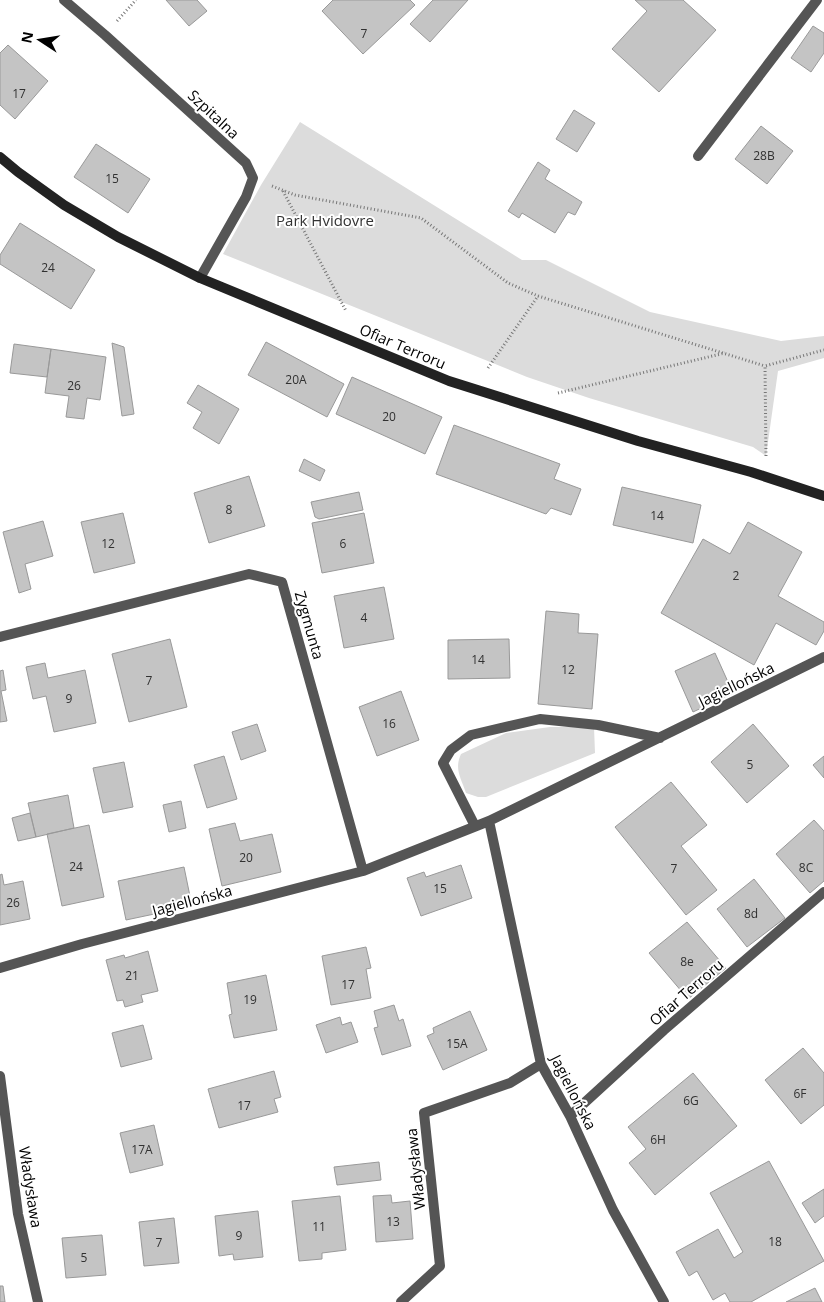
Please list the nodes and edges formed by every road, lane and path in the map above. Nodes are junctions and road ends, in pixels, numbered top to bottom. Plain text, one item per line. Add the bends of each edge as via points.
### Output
1 (64, 0) edge
2 (136, 0) edge
3 (817, 0) edge
4 (105, 34) junction
5 (698, 156) dead end
6 (0, 157) edge
7 (253, 178) junction
8 (283, 191) junction
9 (200, 278) junction
10 (538, 296) junction
11 (346, 311) dead end
12 (824, 350) edge
13 (725, 353) junction
14 (765, 366) junction
15 (488, 368) dead end
16 (557, 393) dead end
17 (766, 456) dead end
18 (824, 496) edge
19 (0, 637) edge
20 (824, 657) edge
21 (660, 738) junction
22 (489, 821) junction
23 (475, 826) junction
24 (363, 871) junction
25 (824, 892) edge
26 (0, 968) edge
27 (541, 1064) junction
28 (0, 1076) edge
29 (570, 1116) junction
30 (38, 1302) edge
31 (401, 1302) edge
32 (664, 1302) edge

1 - 4 street, Szpitalna
2 - 4 path
3 - 5 street
4 - 7 street, Szpitalna via 246,164
6 - 9 street, Ofiar Terroru via 64,205 118,237
7 - 8 path
7 - 9 street via 246,197
8 - 10 path via 421,218 508,283
8 - 11 path
9 - 18 street, Ofiar Terroru via 449,381
10 - 13 path
10 - 15 path
12 - 14 path
13 - 14 path
13 - 16 path
14 - 17 path
19 - 24 street, Zygmunta via 249,574 282,582
20 - 21 street, Jagiellońska
21 - 22 street, Jagiellońska
21 - 23 street via 598,725 540,719 471,735 451,750 443,763
22 - 23 street, Jagiellońska
22 - 27 street, Jagiellońska
23 - 24 street, Jagiellońska
24 - 26 street, Jagiellońska
25 - 29 street, Ofiar Terroru
27 - 29 street, Jagiellońska
27 - 31 street, Władysława via 510,1083 424,1114 440,1266
28 - 30 street, Władysława via 18,1214
29 - 32 street, Jagiellońska via 613,1210

